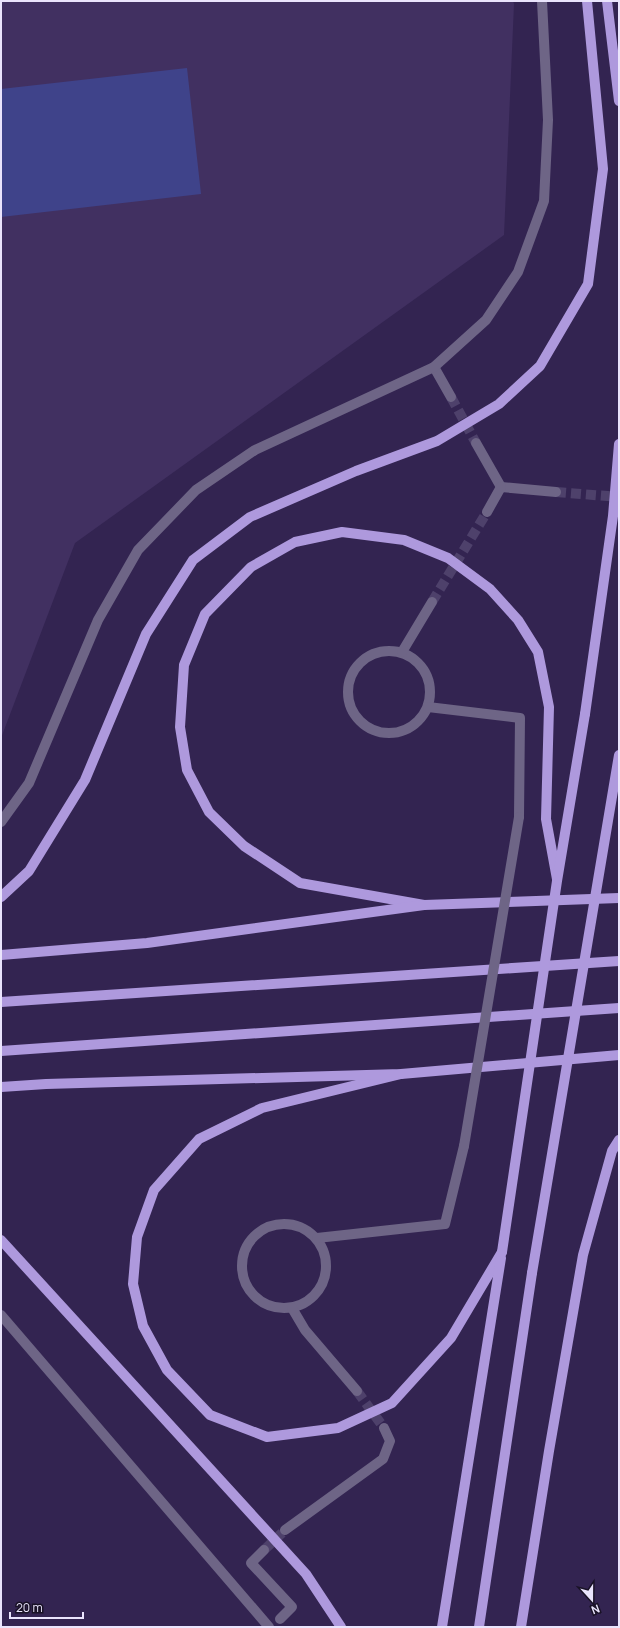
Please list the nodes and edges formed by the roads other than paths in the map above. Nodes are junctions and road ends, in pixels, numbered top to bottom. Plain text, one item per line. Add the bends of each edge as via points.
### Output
1 (542, 1) edge
2 (588, 1) edge
3 (606, 1) edge
4 (619, 102) edge
5 (434, 367) junction
6 (451, 397) tunnel mouth
7 (476, 443) tunnel mouth
8 (619, 444) edge
9 (501, 487) junction
10 (556, 492) tunnel mouth
11 (487, 512) tunnel mouth
12 (432, 602) tunnel mouth
13 (402, 652) junction
14 (428, 707) junction
15 (619, 754) edge
16 (1, 822) edge
17 (557, 881) junction
18 (1, 897) edge
19 (619, 898) edge
20 (424, 905) junction
21 (1, 955) edge
22 (619, 961) edge
23 (1, 1002) edge
24 (619, 1008) edge
25 (1, 1051) edge
26 (619, 1055) edge
27 (401, 1074) junction
28 (1, 1087) edge
29 (619, 1140) edge
30 (317, 1238) junction
31 (1, 1240) edge
32 (502, 1252) junction
33 (292, 1308) junction
34 (1, 1314) edge
35 (357, 1391) tunnel mouth
36 (384, 1428) tunnel mouth
37 (285, 1530) tunnel mouth
38 (264, 1550) tunnel mouth
39 (280, 1619) dead end
40 (269, 1627) edge
41 (341, 1627) edge
42 (442, 1627) edge
43 (480, 1627) edge
44 (521, 1627) edge

1 - 5 street via 548,120 544,201 518,272 486,320
2 - 18 main road via 603,169 588,284 540,366 499,404 437,441 356,471 250,518 193,560 146,634 85,780 29,871
3 - 4 main road
5 - 6 street
5 - 16 street via 255,450 196,490 143,544 98,620 29,783
7 - 9 street
8 - 17 main road, bridge via 613,516 585,714
9 - 10 street
9 - 11 street
12 - 13 street
13 - 14 street via 414,658 424,668 430,680 431,694
13 - 14 street via 388,650 362,659 348,683 351,709 359,721 370,729 383,733 397,733 410,728 421,719
14 - 30 street, bridge via 520,718 519,817 464,1146 445,1224
15 - 43 main road, bridge via 532,1273
17 - 20 main road via 546,819 549,707 538,652 518,620 490,589 448,558 404,540 342,532 296,542 250,567 206,614 184,665 180,727 187,770 209,812 244,846 300,883
17 - 32 main road, bridge
19 - 20 main road
20 - 21 main road via 147,943
22 - 23 main road
24 - 25 main road
26 - 27 main road
27 - 28 main road
27 - 32 main road via 262,1108 200,1139 154,1190 137,1237 133,1284 143,1326 167,1370 210,1415 267,1437 338,1428 392,1403 451,1338
29 - 44 main road via 612,1151 583,1255
30 - 33 street via 324,1249 327,1261 322,1286 314,1297
30 - 33 street via 305,1229 291,1224 276,1224 262,1229 251,1239 244,1252 244,1281 252,1294 263,1303 277,1308
31 - 41 main road via 306,1574
32 - 42 main road
33 - 35 street via 305,1330
34 - 40 street
36 - 37 street via 390,1441 383,1459
38 - 39 street via 251,1563 292,1607

